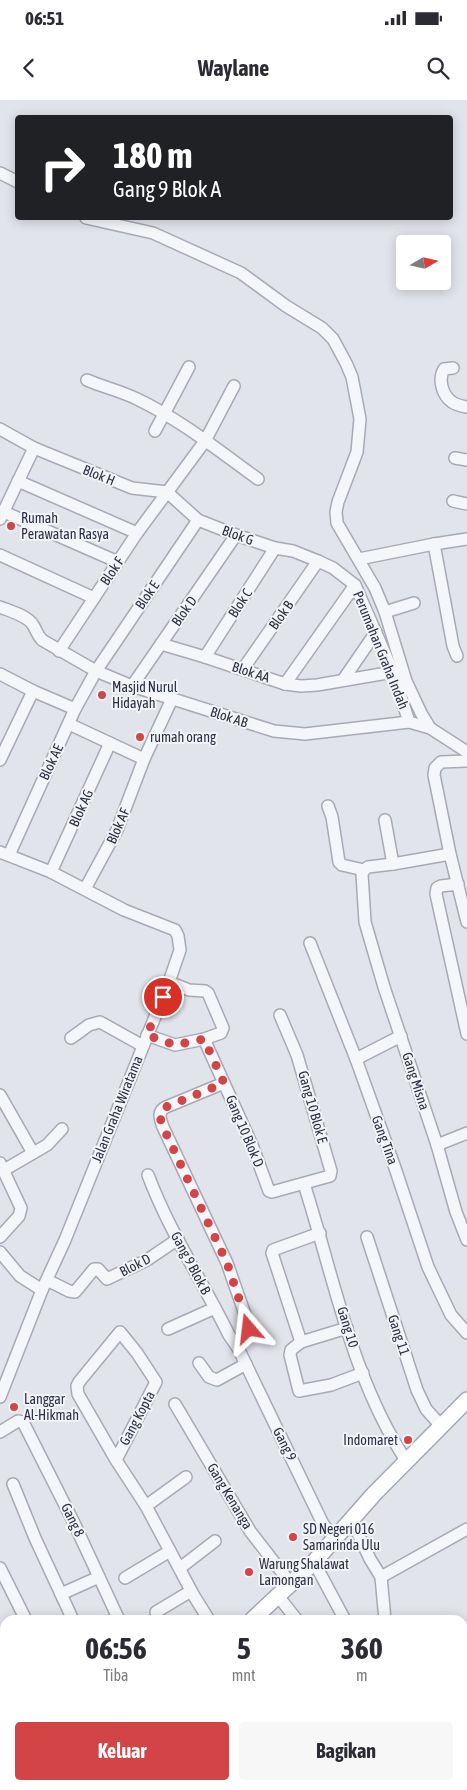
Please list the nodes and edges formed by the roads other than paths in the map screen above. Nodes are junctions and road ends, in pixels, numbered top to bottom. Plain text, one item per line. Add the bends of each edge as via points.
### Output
1 (0, 173) edge
2 (15, 180) edge
3 (94, 220) edge
4 (189, 367) dead end
5 (453, 368) dead end
6 (87, 380) dead end
7 (234, 386) dead end
8 (467, 407) edge
9 (165, 415) junction
10 (155, 431) dead end
11 (1, 433) edge
12 (205, 440) junction
13 (34, 448) junction
14 (455, 458) dead end
15 (467, 460) edge
16 (258, 479) dead end
17 (18, 481) junction
18 (167, 492) junction
19 (453, 501) dead end
20 (467, 504) edge
21 (2, 516) edge
22 (198, 520) junction
23 (137, 533) junction
24 (236, 535) junction
25 (467, 539) edge
26 (434, 544) junction
27 (275, 548) junction
28 (0, 555) edge
29 (359, 559) junction
30 (318, 561) junction
31 (118, 562) junction
32 (355, 585) junction
33 (94, 598) junction
34 (414, 603) dead end
35 (0, 607) edge
36 (386, 612) junction
37 (376, 632) junction
38 (161, 644) junction
39 (59, 651) junction
40 (457, 656) dead end
41 (205, 657) junction
42 (243, 670) junction
43 (96, 671) junction
44 (393, 672) junction
45 (0, 674) edge
46 (343, 680) junction
47 (285, 684) junction
48 (132, 686) junction
49 (33, 691) junction
50 (172, 699) junction
51 (75, 709) junction
52 (409, 722) junction
53 (69, 724) junction
54 (430, 728) junction
55 (110, 743) junction
56 (467, 752) edge
57 (144, 759) junction
58 (0, 760) edge
59 (467, 762) edge
60 (328, 806) dead end
61 (385, 820) dead end
62 (5, 853) edge
63 (450, 854) junction
64 (393, 864) junction
65 (364, 870) junction
66 (51, 872) junction
67 (458, 884) junction
68 (85, 889) junction
69 (467, 922) edge
70 (310, 943) dead end
71 (169, 982) junction
72 (280, 1014) dead end
73 (467, 1034) edge
74 (402, 1036) junction
75 (71, 1038) dead end
76 (204, 1039) junction
77 (145, 1040) junction
78 (356, 1059) junction
79 (224, 1083) junction
80 (0, 1095) edge
81 (62, 1129) dead end
82 (467, 1133) edge
83 (437, 1145) junction
84 (33, 1153) junction
85 (2, 1166) edge
86 (148, 1175) dead end
87 (304, 1184) junction
88 (320, 1233) junction
89 (0, 1236) edge
90 (367, 1237) dead end
91 (467, 1238) edge
92 (178, 1239) junction
93 (0, 1252) edge
94 (44, 1285) junction
95 (215, 1308) junction
96 (347, 1328) junction
97 (168, 1329) dead end
98 (467, 1333) edge
99 (301, 1342) junction
100 (238, 1348) junction
101 (199, 1363) dead end
102 (246, 1364) junction
103 (363, 1373) junction
104 (0, 1397) edge
105 (467, 1400) edge
106 (175, 1404) dead end
107 (442, 1427) junction
108 (0, 1432) edge
109 (116, 1460) junction
110 (407, 1462) junction
111 (186, 1477) dead end
112 (13, 1484) dead end
113 (146, 1506) junction
114 (351, 1519) junction
115 (467, 1529) edge
116 (334, 1538) junction
117 (215, 1541) dead end
118 (170, 1551) junction
119 (314, 1562) junction
120 (0, 1568) edge
121 (180, 1568) junction
122 (99, 1577) junction
123 (381, 1577) junction
124 (125, 1578) dead end
125 (291, 1584) junction
126 (192, 1591) junction
127 (62, 1594) junction
128 (278, 1596) junction
129 (156, 1612) dead end
130 (24, 1615) edge
131 (71, 1615) edge
132 (117, 1615) edge
133 (206, 1615) edge
134 (257, 1615) edge
135 (292, 1615) edge
136 (343, 1615) edge
137 (384, 1615) edge

1 - 2 street
3 - 29 street via 153,234 249,276 333,339 352,377 360,418 357,452 336,512 340,530
4 - 9 street
5 - 8 street via 442,372 443,388 448,400
6 - 9 street via 127,394
7 - 12 street, Blok F
9 - 10 street
9 - 12 street
11 - 13 street
12 - 16 street
12 - 18 street, Blok F
13 - 17 street
13 - 18 street, Blok H via 132,488
14 - 15 street
17 - 21 street
17 - 23 street
18 - 22 street, Blok G
18 - 23 street, Blok F
19 - 20 street
21 - 31 street
22 - 24 street, Blok G
22 - 43 street, Blok E
23 - 31 street, Blok F
24 - 27 street, Blok G
24 - 38 street, Blok D
25 - 26 street
26 - 29 street
26 - 40 street
27 - 30 street, Blok G
27 - 41 street, Blok C
28 - 33 street
29 - 36 street
30 - 32 street, Perumahan Graha Indah
30 - 42 street, Blok B
31 - 33 street, Blok F
32 - 37 street, Perumahan Graha Indah
32 - 47 street
33 - 39 street, Blok F
34 - 36 street
35 - 39 street, Blok AB via 28,620 42,640
36 - 54 street via 406,681
37 - 44 street, Perumahan Graha Indah
37 - 46 street
38 - 41 street, Blok AA
38 - 48 street, Blok D
39 - 43 street, Blok AB
41 - 42 street, Blok AA
42 - 47 street, Blok AA
43 - 48 street, Blok AB
43 - 51 street, Blok AE
44 - 46 street, Blok AA
44 - 52 street, Perumahan Graha Indah
45 - 49 street
46 - 47 street, Blok AA via 318,685
48 - 50 street, Blok AB
49 - 51 street
49 - 58 street
50 - 52 street, Blok AB via 274,731 304,734
50 - 57 street, Blok AF
51 - 53 street, Blok AE
52 - 54 street, Perumahan Graha Indah
53 - 55 street
53 - 62 street, Blok AE
54 - 56 street, Perumahan Graha Indah
55 - 57 street
55 - 66 street, Blok AG
57 - 68 street, Blok AF via 117,830
59 - 63 street via 441,762 435,768
60 - 65 street via 339,862
61 - 64 street
62 - 66 street
63 - 64 street
63 - 67 street
64 - 65 street
65 - 74 street, Gang Misna via 365,922
66 - 68 street
67 - 69 street
67 - 73 street via 441,886 436,894
68 - 71 street, Jalan Graha Wiratama via 124,910 175,930 180,950
70 - 78 street, Gang Tina
71 - 76 street via 208,993 223,1028 221,1033
71 - 77 street, Jalan Graha Wiratama
72 - 87 street, Gang 10 Blok E via 298,1056 331,1171 330,1176
74 - 78 street
74 - 83 street, Gang Misna
75 - 77 street via 89,1025 100,1022
76 - 77 street via 175,1045
76 - 79 street, Gang 10 Blok D
77 - 94 street, Jalan Graha Wiratama
78 - 98 street, Gang Tina via 428,1267 451,1315
79 - 87 street, Gang 10 Blok D via 270,1191
79 - 100 street via 166,1107 160,1113 163,1127 227,1263 247,1320 249,1329
80 - 84 street
81 - 84 street via 48,1145
82 - 83 street
83 - 91 street, Gang Misna
84 - 85 street
85 - 89 street via 20,1203 21,1213
86 - 92 street, Gang 9 Blok B
87 - 88 street, Gang 10
88 - 96 street, Gang 10
88 - 99 street via 272,1252
90 - 107 street, Gang 11 via 417,1390 426,1409
92 - 94 street, Blok D via 147,1260 107,1279 94,1268 74,1292
92 - 95 street, Gang 9 Blok B
93 - 94 street via 20,1276
94 - 104 street, Jalan Graha Wiratama
95 - 97 street
95 - 100 street, Gang 9 Blok B
96 - 99 street
96 - 103 street, Gang 10
99 - 103 street via 291,1350 290,1356 299,1391 331,1385
100 - 102 street, Gang 9
101 - 102 street via 209,1377 217,1380
102 - 116 street, Gang 9 via 323,1524
103 - 110 street, Gang 10 via 383,1422
105 - 107 main road
106 - 125 street, Gang Kenanga via 250,1530
107 - 110 main road
108 - 122 street, Gang 8 via 18,1421 23,1422
109 - 109 street, Gang Kopta via 156,1382 120,1332 77,1386 78,1394
109 - 113 street, Gang Kopta
110 - 114 main road
111 - 113 street
112 - 127 street
113 - 118 street, Gang Kopta
114 - 116 main road
114 - 123 street
115 - 123 street
116 - 119 main road
117 - 121 street
118 - 121 street, Gang Kopta
118 - 124 street
119 - 125 main road
119 - 136 street
120 - 130 street
121 - 126 street, Gang Kopta
122 - 127 street
122 - 132 street, Gang 8
123 - 137 street
125 - 128 main road
126 - 129 street
126 - 133 street, Gang Kopta
127 - 131 street
128 - 134 main road
128 - 135 street

